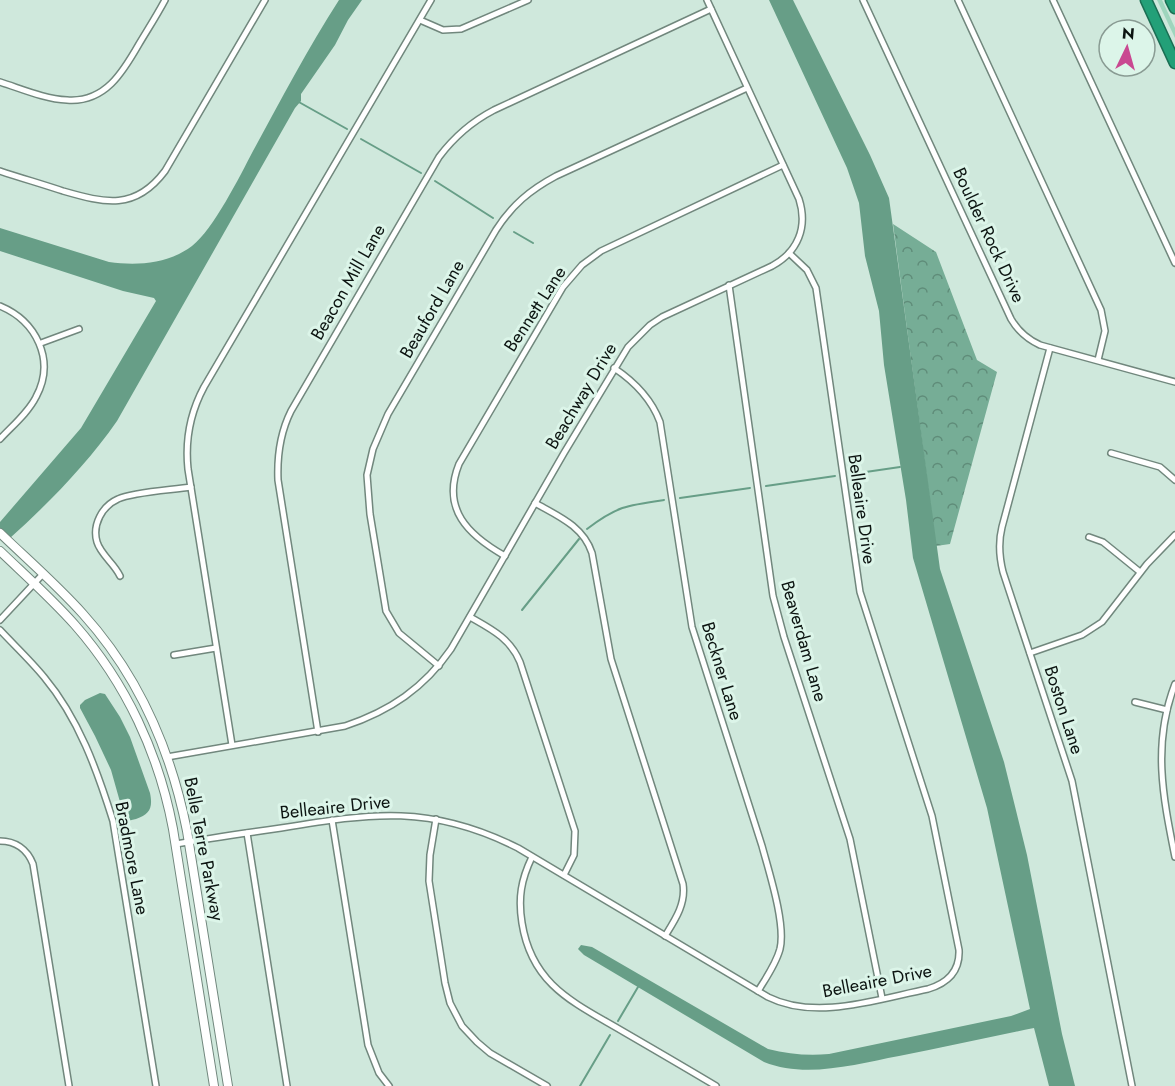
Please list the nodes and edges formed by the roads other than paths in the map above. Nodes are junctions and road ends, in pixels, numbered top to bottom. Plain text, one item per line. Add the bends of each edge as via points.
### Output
1 (165, 0) edge
2 (266, 0) edge
3 (431, 0) edge
4 (528, 0) edge
5 (706, 0) edge
6 (863, 0) edge
7 (958, 0) edge
8 (1053, 0) edge
9 (1146, 0) edge
10 (1171, 0) edge
11 (1175, 8) edge
12 (711, 9) junction
13 (420, 20) junction
14 (1175, 63) edge
15 (0, 82) edge
16 (747, 88) junction
17 (783, 165) junction
18 (0, 171) edge
19 (789, 253) junction
20 (1175, 263) edge
21 (729, 285) junction
22 (0, 306) edge
23 (79, 329) dead end
24 (41, 344) junction
25 (1050, 348) junction
26 (1098, 360) junction
27 (614, 368) junction
28 (1175, 382) edge
29 (0, 439) edge
30 (1111, 453) dead end
31 (1175, 480) edge
32 (191, 487) junction
33 (535, 503) junction
34 (0, 533) edge
35 (1175, 535) edge
36 (1089, 537) dead end
37 (0, 551) edge
38 (505, 556) junction
39 (1140, 572) junction
40 (43, 574) junction
41 (120, 576) dead end
42 (34, 584) junction
43 (470, 617) junction
44 (0, 621) edge
45 (0, 630) edge
46 (216, 648) junction
47 (1030, 653) junction
48 (174, 655) dead end
49 (439, 666) junction
50 (1175, 684) edge
51 (1135, 702) dead end
52 (1167, 710) junction
53 (318, 732) junction
54 (232, 745) junction
55 (167, 757) junction
56 (436, 819) junction
57 (332, 820) junction
58 (247, 833) junction
59 (0, 841) edge
60 (188, 842) junction
61 (176, 844) junction
62 (532, 857) junction
63 (1175, 857) edge
64 (564, 875) junction
65 (664, 936) junction
66 (758, 991) junction
67 (882, 998) junction
68 (69, 1086) edge
69 (156, 1086) edge
70 (214, 1086) edge
71 (228, 1086) edge
72 (287, 1086) edge
73 (389, 1086) edge
74 (547, 1086) edge
75 (716, 1086) edge
76 (1132, 1086) edge

1 - 15 street via 123,72 101,92 84,99 65,100
2 - 18 street via 165,171 145,191 128,199 104,202
3 - 13 street
4 - 13 street via 461,29 443,30
5 - 12 street
6 - 25 street, Boulder Rock Drive via 1011,318 1025,337
7 - 26 street via 1101,310 1105,331
8 - 20 street
9 - 14 highway
10 - 11 highway
12 - 16 street
12 - 53 street, Beacon Mill Lane via 494,110 457,135 438,157 291,411 282,433 278,480
13 - 32 street via 201,393 188,437
16 - 17 street
16 - 49 street, Beauford Lane via 556,176 518,202 496,230 388,414 372,448 368,475 368,501 384,599 399,633
17 - 19 street via 803,214 800,235
17 - 38 street, Bennett Lane via 601,250 562,286 456,473 454,498 462,521 473,536
19 - 21 street, Beachway Drive via 777,263
19 - 67 street, Belleaire Drive via 807,270 816,288 860,592 932,816 959,950 956,970 943,983
21 - 27 street, Beachway Drive via 650,325
21 - 67 street, Beaverdam Lane via 773,596 850,839
22 - 24 street via 21,318
23 - 24 street
24 - 29 street via 43,377 37,397
25 - 26 street, Boulder Rock Drive
25 - 47 street, Boston Lane via 999,545 1003,572
26 - 28 street, Boulder Rock Drive
27 - 33 street, Beachway Drive
27 - 66 street, Beckner Lane via 639,388 660,422 692,627 770,876 781,944
30 - 31 street via 1160,467
32 - 41 street via 123,497 104,510 96,538
32 - 46 street
33 - 38 street, Beachway Drive
33 - 65 street via 573,525 592,553 610,659 683,884 681,907
34 - 40 main road, Belle Terre Parkway
35 - 39 street
36 - 39 street via 1103,542
37 - 42 main road, Belle Terre Parkway
38 - 43 street, Beachway Drive
39 - 47 street via 1112,612 1097,626
40 - 42 street
40 - 55 main road, Belle Terre Parkway via 85,616 121,663 149,713
42 - 44 street
42 - 61 main road, Belle Terre Parkway via 84,636 130,705 160,777
43 - 49 street, Beachway Drive
43 - 64 street via 504,638 520,662 575,831 574,855
45 - 69 street, Bradmore Lane via 45,678 68,712 104,792 113,821
46 - 48 street
46 - 54 street
47 - 76 street, Boston Lane via 1073,786
49 - 53 street, Beachway Drive via 390,708 362,721
50 - 52 street
51 - 52 street
52 - 63 street via 1161,781
53 - 54 street, Beachway Drive
54 - 55 street, Beachway Drive
55 - 60 main road, Belle Terre Parkway via 180,797
56 - 57 street, Belleaire Drive via 377,815
56 - 62 street, Belleaire Drive via 489,835
56 - 74 street via 429,881 450,1003 462,1026 477,1042
57 - 58 street, Belleaire Drive
57 - 73 street via 368,1045
58 - 60 street, Belleaire Drive
58 - 72 street
59 - 68 street via 20,846 33,864
60 - 61 street, Belleaire Drive
60 - 71 main road, Belle Terre Parkway
61 - 70 main road, Belle Terre Parkway
62 - 64 street, Belleaire Drive
62 - 75 street via 522,880 520,908 528,950 548,982 571,1000
64 - 65 street, Belleaire Drive
65 - 66 street, Belleaire Drive
66 - 67 street, Belleaire Drive via 782,1003 810,1009

